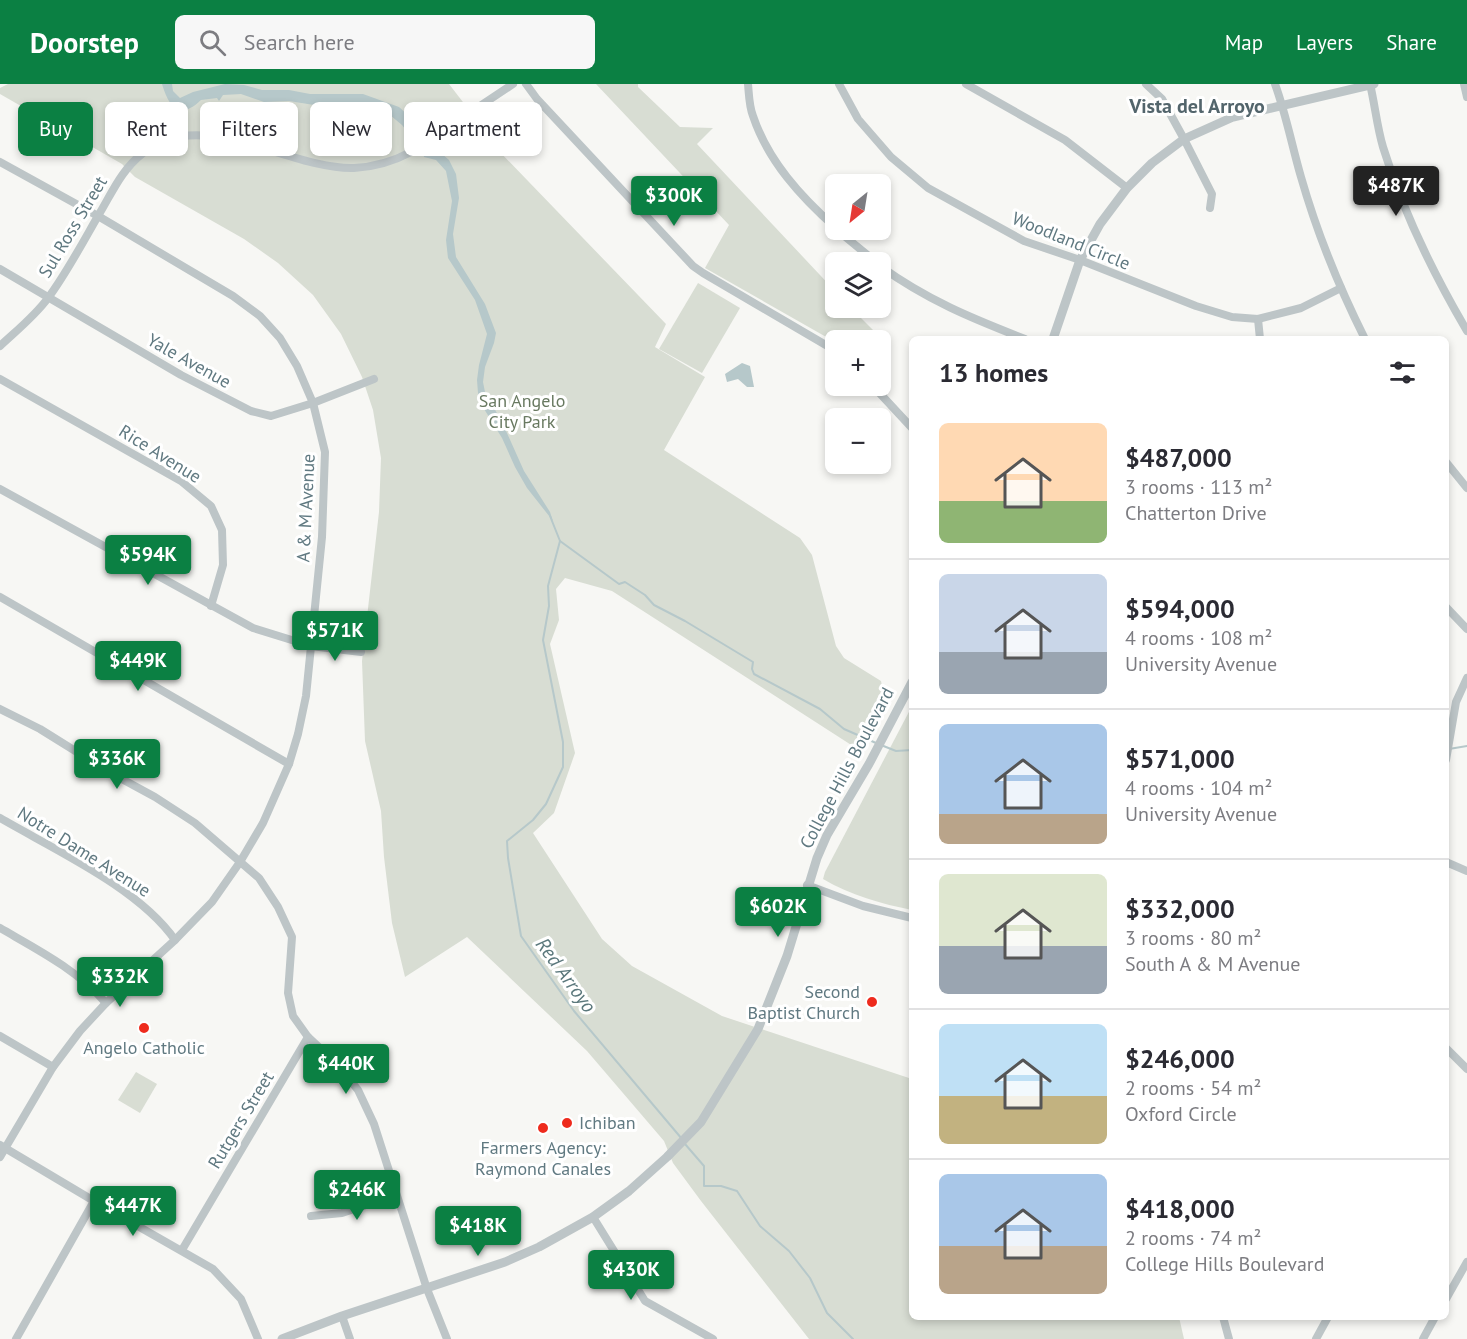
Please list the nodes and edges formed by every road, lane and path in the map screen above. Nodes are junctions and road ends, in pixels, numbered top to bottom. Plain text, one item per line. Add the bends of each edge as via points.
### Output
1 (513, 84) edge
2 (526, 84) edge
3 (748, 84) edge
4 (839, 84) edge
5 (966, 84) edge
6 (1146, 84) edge
7 (1275, 84) edge
8 (1371, 84) edge
9 (1464, 84) edge
10 (1467, 97) edge
11 (1283, 106) junction
12 (1185, 139) junction
13 (0, 162) edge
14 (1127, 188) junction
15 (1210, 208) dead end
16 (98, 216) junction
17 (825, 218) edge
18 (849, 240) edge
19 (864, 252) edge
20 (1080, 260) junction
21 (0, 269) edge
22 (891, 274) edge
23 (1341, 288) junction
24 (49, 297) junction
25 (1258, 319) junction
26 (1467, 331) edge
27 (1018, 336) edge
28 (1054, 336) edge
29 (1260, 336) edge
30 (1364, 336) edge
31 (825, 344) edge
32 (0, 346) edge
33 (0, 379) edge
34 (374, 379) dead end
35 (882, 396) edge
36 (313, 403) junction
37 (909, 425) edge
38 (1449, 466) edge
39 (1467, 488) edge
40 (0, 489) edge
41 (0, 597) edge
42 (211, 606) junction
43 (1449, 610) edge
44 (1467, 629) edge
45 (311, 646) junction
46 (361, 651) dead end
47 (1467, 678) edge
48 (909, 688) edge
49 (0, 709) edge
50 (1449, 742) edge
51 (289, 764) junction
52 (0, 818) edge
53 (240, 862) junction
54 (1449, 863) edge
55 (1467, 872) edge
56 (807, 885) junction
57 (909, 917) edge
58 (0, 928) edge
59 (175, 940) junction
60 (106, 1003) junction
61 (0, 1036) edge
62 (308, 1037) junction
63 (1449, 1051) edge
64 (52, 1067) junction
65 (1467, 1069) edge
66 (3, 1146) edge
67 (0, 1157) edge
68 (396, 1195) junction
69 (94, 1201) junction
70 (311, 1216) dead end
71 (593, 1217) junction
72 (182, 1250) junction
73 (1467, 1262) edge
74 (427, 1289) junction
75 (1449, 1294) edge
76 (342, 1316) junction
77 (1224, 1320) edge
78 (1326, 1320) edge
79 (1433, 1320) edge
80 (16, 1339) edge
81 (258, 1339) edge
82 (282, 1339) edge
83 (350, 1339) edge
84 (447, 1339) edge
85 (713, 1339) edge
86 (1229, 1339) edge
87 (1316, 1339) edge
88 (1423, 1339) edge

1 - 16 street, Sul Ross Street via 411,152 395,160 355,168 330,166 220,139 193,135 166,139 144,152 122,173
2 - 31 street via 693,266
3 - 17 street via 752,114 765,147 794,186
4 - 20 street, Woodland Circle via 858,118 891,157 928,188 1024,241
5 - 14 street via 1065,140
6 - 12 street via 1162,99
7 - 11 street
8 - 11 street
8 - 26 street via 1383,147 1418,240
9 - 10 street
11 - 12 street via 1233,117
11 - 23 street via 1301,177
12 - 14 street
12 - 15 street via 1212,195
13 - 16 street, A & M Avenue
14 - 20 street
16 - 24 street, Sul Ross Street
16 - 36 street, A & M Avenue via 261,316 297,366
18 - 19 street
20 - 25 street, Woodland Circle via 1196,306 1232,317
20 - 28 street
21 - 24 street, Yale Avenue
22 - 27 street via 943,305
23 - 25 street, Woodland Circle via 1301,308
23 - 30 street
24 - 32 street, Sul Ross Street
24 - 36 street, Yale Avenue via 181,375 251,411 271,416
25 - 29 street
33 - 42 street, Rice Avenue via 180,481 211,506 222,530 223,565
34 - 36 street, Yale Avenue
35 - 37 street
36 - 45 street, A & M Avenue via 326,452
38 - 39 street
40 - 42 street
41 - 51 street
42 - 45 street via 253,628
43 - 44 street
45 - 46 street
45 - 51 street, A & M Avenue via 306,696
47 - 50 street via 1456,702
48 - 56 street, College Hills Boulevard via 827,835
49 - 53 street via 155,797 195,823
51 - 53 street, A & M Avenue via 263,823
52 - 59 street, Notre Dame Avenue via 147,908
53 - 59 street, A & M Avenue via 212,902
53 - 62 street via 259,878 292,937 288,993 293,1016
54 - 55 street
56 - 57 street via 863,906
56 - 71 street, College Hills Boulevard via 787,956 758,1029 701,1122 629,1191
58 - 60 street via 65,965
59 - 60 street, A & M Avenue
60 - 64 street, A & M Avenue
61 - 64 street
62 - 68 street via 358,1090 374,1124
62 - 72 street, Rutgers Street
63 - 65 street
64 - 66 street, A & M Avenue
66 - 67 street, A & M Avenue
66 - 69 street
68 - 70 street via 342,1213
68 - 74 street
69 - 72 street
69 - 80 street
71 - 74 street, College Hills Boulevard via 522,1256
71 - 85 street via 645,1300
72 - 81 street via 213,1269 242,1299
73 - 75 street
74 - 76 street, College Hills Boulevard
74 - 84 street
76 - 82 street, College Hills Boulevard
76 - 83 street
77 - 86 street
78 - 87 street
79 - 88 street

